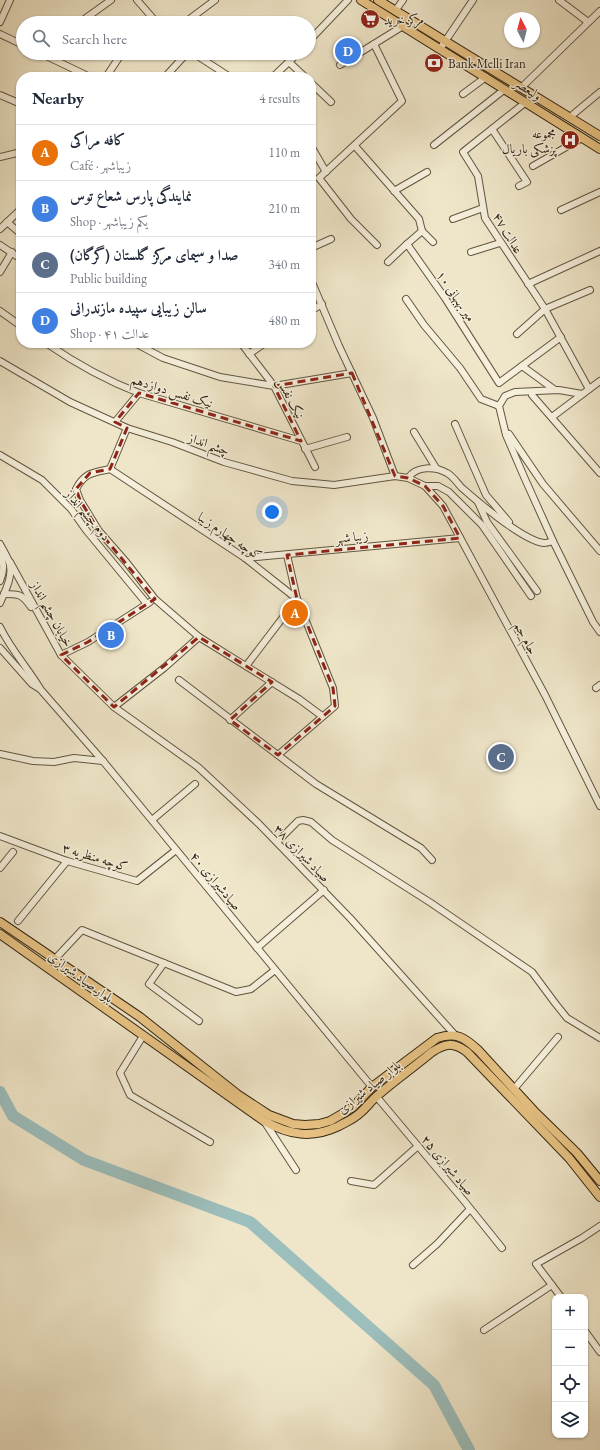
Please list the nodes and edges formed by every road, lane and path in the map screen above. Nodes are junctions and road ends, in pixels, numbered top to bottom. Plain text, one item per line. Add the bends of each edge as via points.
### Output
1 (10, 0) edge
2 (111, 0) edge
3 (136, 0) edge
4 (215, 0) edge
5 (348, 0) edge
6 (362, 0) edge
7 (378, 0) edge
8 (403, 0) edge
9 (473, 0) edge
10 (559, 0) edge
11 (600, 10) edge
12 (395, 11) junction
13 (89, 16) edge
14 (149, 16) edge
15 (194, 16) edge
16 (0, 22) edge
17 (588, 22) junction
18 (403, 26) junction
19 (0, 34) edge
20 (316, 34) edge
21 (16, 42) edge
22 (374, 44) junction
23 (443, 46) junction
24 (55, 60) edge
25 (117, 60) edge
26 (180, 60) edge
27 (204, 60) edge
28 (289, 62) joint
29 (340, 65) dead end
30 (80, 72) edge
31 (109, 72) edge
32 (169, 72) edge
33 (222, 72) edge
34 (278, 72) edge
35 (300, 72) edge
36 (486, 76) junction
37 (522, 87) junction
38 (316, 88) edge
39 (505, 89) junction
40 (600, 92) edge
41 (463, 94) dead end
42 (0, 95) edge
43 (16, 102) edge
44 (331, 102) dead end
45 (526, 102) junction
46 (570, 117) junction
47 (492, 129) junction
48 (600, 136) edge
49 (582, 138) junction
50 (355, 146) junction
51 (434, 146) dead end
52 (600, 149) edge
53 (16, 153) edge
54 (316, 155) edge
55 (0, 157) edge
56 (533, 166) dead end
57 (326, 172) junction
58 (427, 172) dead end
59 (519, 186) dead end
60 (394, 191) junction
61 (600, 192) edge
62 (483, 208) junction
63 (561, 210) dead end
64 (16, 214) edge
65 (453, 219) dead end
66 (7, 222) junction
67 (0, 229) edge
68 (16, 230) edge
69 (422, 232) junction
70 (331, 239) dead end
71 (433, 242) dead end
72 (500, 242) junction
73 (377, 244) dead end
74 (407, 244) junction
75 (0, 245) edge
76 (316, 246) edge
77 (600, 251) edge
78 (12, 252) junction
79 (471, 252) dead end
80 (16, 255) edge
81 (388, 262) dead end
82 (0, 272) edge
83 (528, 284) junction
84 (590, 290) dead end
85 (316, 291) edge
86 (406, 299) dead end
87 (322, 304) junction
88 (316, 308) edge
89 (545, 309) junction
90 (0, 311) edge
91 (16, 322) edge
92 (517, 334) dead end
93 (561, 337) junction
94 (53, 348) edge
95 (144, 348) edge
96 (245, 348) edge
97 (258, 348) edge
98 (249, 354) junction
99 (0, 361) edge
100 (522, 366) junction
101 (352, 373) junction
102 (600, 381) edge
103 (274, 386) junction
104 (589, 389) junction
105 (555, 390) junction
106 (139, 393) junction
107 (582, 394) junction
108 (532, 395) dead end
109 (499, 406) junction
110 (552, 417) junction
111 (115, 422) junction
112 (455, 424) dead end
113 (127, 428) junction
114 (504, 428) junction
115 (414, 432) dead end
116 (347, 437) dead end
117 (301, 441) junction
118 (305, 449) junction
119 (0, 455) edge
120 (315, 467) dead end
121 (110, 468) junction
122 (436, 468) junction
123 (600, 473) edge
124 (395, 476) junction
125 (408, 478) junction
126 (425, 486) junction
127 (478, 501) junction
128 (513, 528) junction
129 (460, 538) junction
130 (553, 541) junction
131 (0, 544) edge
132 (600, 551) edge
133 (0, 554) edge
134 (286, 555) junction
135 (245, 558) junction
136 (10, 562) junction
137 (0, 581) edge
138 (537, 591) dead end
139 (4, 594) junction
140 (531, 596) dead end
141 (155, 599) junction
142 (297, 599) junction
143 (0, 603) edge
144 (147, 604) junction
145 (42, 622) junction
146 (0, 627) edge
147 (600, 632) edge
148 (199, 637) junction
149 (0, 648) edge
150 (60, 655) junction
151 (246, 666) junction
152 (179, 680) dead end
153 (272, 682) junction
154 (41, 690) junction
155 (114, 707) junction
156 (322, 716) junction
157 (230, 720) junction
158 (0, 754) edge
159 (278, 755) junction
160 (103, 761) junction
161 (195, 784) dead end
162 (600, 806) edge
163 (152, 820) junction
164 (0, 836) edge
165 (277, 842) junction
166 (176, 850) junction
167 (13, 852) dead end
168 (432, 860) dead end
169 (67, 861) junction
170 (0, 868) edge
171 (324, 890) junction
172 (0, 922) edge
173 (18, 922) dead end
174 (0, 934) edge
175 (257, 948) junction
176 (54, 959) junction
177 (164, 963) junction
178 (275, 970) junction
179 (199, 1021) dead end
180 (455, 1035) junction
181 (143, 1036) junction
182 (558, 1037) dead end
183 (600, 1038) edge
184 (372, 1087) junction
185 (514, 1089) junction
186 (376, 1096) junction
187 (531, 1114) junction
188 (264, 1122) junction
189 (210, 1142) dead end
190 (418, 1146) junction
191 (296, 1170) dead end
192 (351, 1181) dead end
193 (600, 1181) edge
194 (600, 1197) edge
195 (470, 1209) junction
196 (600, 1226) edge
197 (502, 1248) dead end
198 (413, 1265) dead end
199 (552, 1285) junction
200 (559, 1294) edge
201 (484, 1330) dead end
202 (588, 1335) edge
203 (600, 1352) edge

1 - 16 street
2 - 13 street
3 - 14 street
4 - 15 street
5 - 20 street
6 - 18 main road, ولیعصر
7 - 12 main road
8 - 12 street
9 - 23 street
10 - 17 street
11 - 17 street
12 - 23 main road
17 - 37 street
18 - 22 street
18 - 23 main road, ولیعصر
19 - 21 street
22 - 29 street
22 - 50 street via 402,101
23 - 36 main road, ولیعصر
23 - 37 main road
24 - 30 street
25 - 31 street
26 - 32 street
27 - 33 street
28 - 34 street
28 - 35 street
36 - 39 main road, ولیعصر
36 - 41 street
37 - 46 main road
38 - 44 street
39 - 45 main road, ولیعصر
39 - 51 street
40 - 46 street
42 - 43 street
45 - 47 street, عدالت ۴۷
45 - 49 main road, ولیعصر
46 - 48 main road
47 - 59 street via 527,182
47 - 62 street, عدالت ۴۷ via 463,152 478,176
49 - 52 main road, ولیعصر
49 - 56 street
50 - 57 street
50 - 60 street
53 - 55 street
54 - 57 street
57 - 73 street via 319,178 351,219
58 - 60 street
60 - 69 street via 419,219
61 - 63 street
62 - 65 street
62 - 72 street, عدالت ۴۷ via 485,218
64 - 66 street
66 - 67 street
66 - 68 street
69 - 71 street
69 - 74 street
70 - 76 street
72 - 79 street
72 - 83 street, عدالت ۴۷
74 - 81 street
74 - 100 street, ۱۰ میر بهبهانی via 446,298 499,383
75 - 78 street
77 - 83 street
78 - 80 street
78 - 82 street
83 - 89 street, عدالت ۴۷
84 - 89 street
85 - 87 street
86 - 109 street via 481,399
87 - 88 street
87 - 101 street
89 - 92 street
89 - 93 street, عدالت ۴۷
90 - 91 street
93 - 100 street
93 - 104 street, عدالت ۴۷
94 - 106 street, نیک نفس دوازدهم via 117,385
95 - 103 street via 163,358 220,377
96 - 98 street, نیک نفس
97 - 98 street
98 - 103 street, نیک نفس
99 - 111 street, چشم انداز via 70,402
100 - 105 street
101 - 103 street
101 - 124 street via 373,418
102 - 104 street
103 - 117 street, نیک نفس
104 - 107 street
105 - 107 street
105 - 109 street via 515,392 505,396
106 - 111 street
106 - 117 street, نیک نفس دوازدهم
107 - 110 street
108 - 110 street
109 - 114 street
110 - 123 street
111 - 113 street, چشم انداز
112 - 128 street via 486,495
113 - 121 street
113 - 124 street, چشم انداز via 224,462 292,481 334,485
114 - 130 street
114 - 132 street via 543,484
115 - 122 street
116 - 118 street
117 - 118 street, نیک نفس
118 - 120 street, نیک نفس
119 - 144 street, دوم چشم انداز via 42,480 71,509
121 - 135 street, کوچه چهارم زیبا
121 - 141 street via 90,473 82,479 76,489 99,531 128,563
122 - 125 street via 412,472
122 - 127 street via 448,474
124 - 125 street, چشم انداز
125 - 126 street, چشم انداز
126 - 129 street, جام جم via 444,506
126 - 140 street via 438,486 449,492 482,525
127 - 128 street
127 - 138 street via 487,522
128 - 130 street via 531,540 545,544
129 - 134 street, زیبا شهر
129 - 162 street, جام جم via 545,695
130 - 147 street
131 - 136 street
133 - 137 street via 4,569
134 - 135 street, زیبا شهر
134 - 142 street
135 - 142 street, کوچه چهارم زیبا
136 - 139 street via 11,570
136 - 145 street, خیابان چشم انداز
139 - 143 street
139 - 145 street via 23,596 35,616
141 - 144 street
141 - 148 street
142 - 151 street
142 - 156 street via 333,688 335,706
144 - 150 street via 88,642
145 - 150 street, خیابان چشم انداز
146 - 154 street, ۴۰ صیادشیرازی via 8,644 35,678
148 - 151 street
148 - 155 street
149 - 154 street, ۴۰ صیادشیرازی via 32,684
150 - 155 street, خیابان چشم انداز
151 - 153 street
152 - 157 street
153 - 156 street
153 - 157 street
154 - 160 street, ۴۰ صیادشیرازی
155 - 165 street, صیاد شیرازی ۳۸ via 198,767
156 - 159 street
157 - 159 street
158 - 160 street via 33,761 54,762 74,758
159 - 168 street via 316,784 421,848
160 - 163 street, ۴۰ صیادشیرازی
161 - 163 street
163 - 166 street, ۴۰ صیادشیرازی
164 - 169 street, کوچه منظریه ۳
165 - 171 street, صیاد شیرازی ۳۸
165 - 183 street via 298,821 311,822 332,840 532,972 567,1018
166 - 169 street, کوچه منظریه ۳ via 137,881
166 - 175 street, ۴۰ صیادشیرازی
167 - 170 street
169 - 173 street
171 - 175 street
171 - 180 street, صیاد شیرازی ۳۸
172 - 176 main road, بلوار صیاد شیرازی
174 - 181 main road, بلوار صیاد شیرازی
175 - 178 street, ۴۰ صیادشیرازی
176 - 177 street via 82,930
176 - 184 main road, بلوار صیاد شیرازی via 140,1017 237,1094 281,1121 305,1125 330,1121 353,1107
177 - 178 street via 236,992 251,989
177 - 179 street via 149,984
178 - 184 street, ۴۰ صیادشیرازی
180 - 184 main road, بلوار صیاد شیرازی via 437,1038
180 - 185 main road, بلوار صیاد شیرازی via 469,1041
181 - 188 main road, بلوار صیاد شیرازی
181 - 189 street via 120,1074 130,1095
182 - 185 street
185 - 187 main road, بلوار صیاد شیرازی
186 - 187 main road, بلوار صیاد شیرازی via 432,1052 440,1047 455,1045 467,1052
186 - 188 main road, بلوار صیاد شیرازی via 348,1122 321,1133 291,1133
186 - 190 street, صیاد شیرازی ۲۵
187 - 193 main road, بلوار صیاد شیرازی via 577,1153
187 - 194 main road, بلوار صیاد شیرازی
188 - 191 street
190 - 192 street via 374,1185
190 - 195 street, صیاد شیرازی ۲۵
195 - 197 street, صیاد شیرازی ۲۵
195 - 198 street
196 - 199 street via 536,1264
199 - 200 street
199 - 201 street
202 - 203 street

